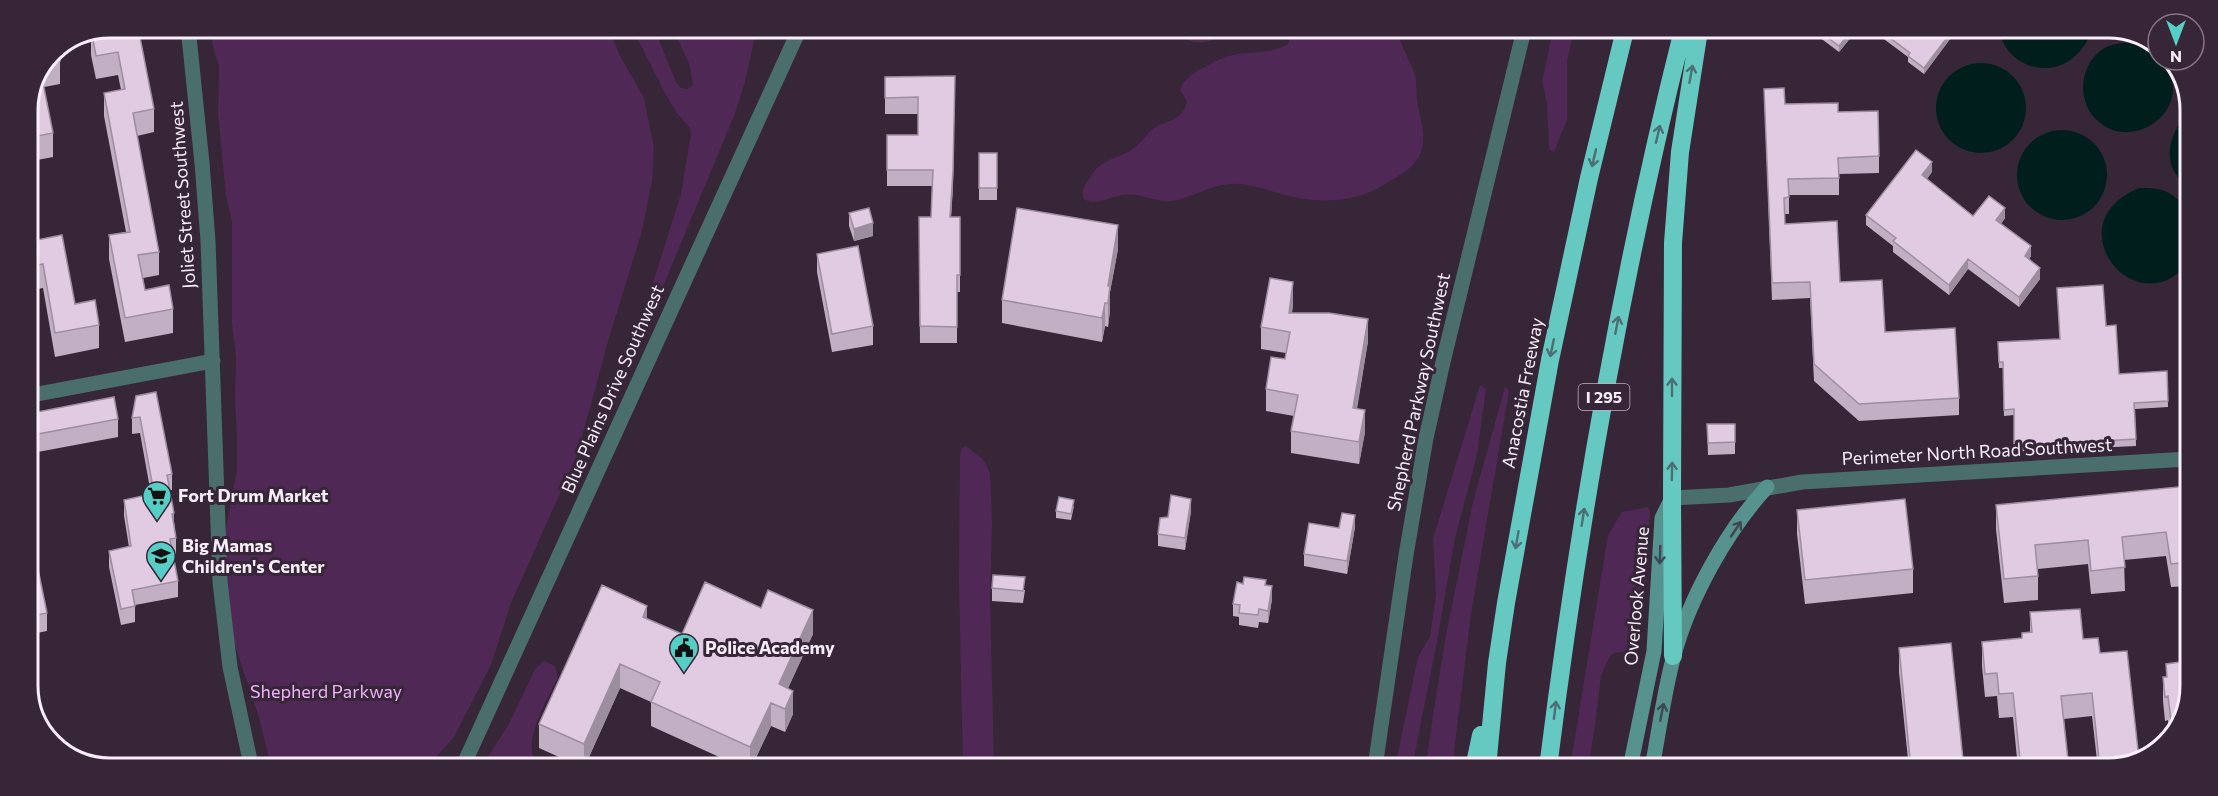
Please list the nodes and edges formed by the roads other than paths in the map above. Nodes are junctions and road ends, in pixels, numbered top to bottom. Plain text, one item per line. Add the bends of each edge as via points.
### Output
1 (189, 38) edge
2 (795, 38) edge
3 (1522, 38) edge
4 (1619, 38) edge
5 (1623, 38) edge
6 (1681, 38) edge
7 (1698, 38) edge
8 (1618, 60) junction
9 (213, 361) junction
10 (38, 394) edge
11 (2180, 459) edge
12 (1767, 487) junction
13 (1672, 498) junction
14 (1673, 656) junction
15 (1497, 663) junction
16 (249, 758) edge
17 (467, 758) edge
18 (1377, 758) edge
19 (1475, 758) edge
20 (1488, 758) edge
21 (1549, 758) edge
22 (1632, 758) edge
23 (1654, 758) edge

1 - 9 street, Joliet Street Southwest via 202,163
2 - 17 street, Blue Plains Drive Southwest
3 - 18 street, Shepherd Parkway Southwest via 1428,429
4 - 8 highway
5 - 8 highway, Anacostia Freeway
21 -> 6 highway, I 295 via 1570,599 1611,354
13 -> 7 highway via 1673,243 1682,142
8 -> 15 highway, Anacostia Freeway via 1550,360
9 - 10 street
9 - 16 street, Joliet Street Southwest via 220,582 233,683
11 - 12 street, Perimeter North Road Southwest
12 - 13 street, Perimeter North Road Southwest via 1729,495
14 -> 12 street via 1702,583
13 - 14 highway
13 -> 22 street, Overlook Avenue via 1662,518 1654,651
23 -> 14 street
15 - 19 highway
15 - 20 highway, Anacostia Freeway

